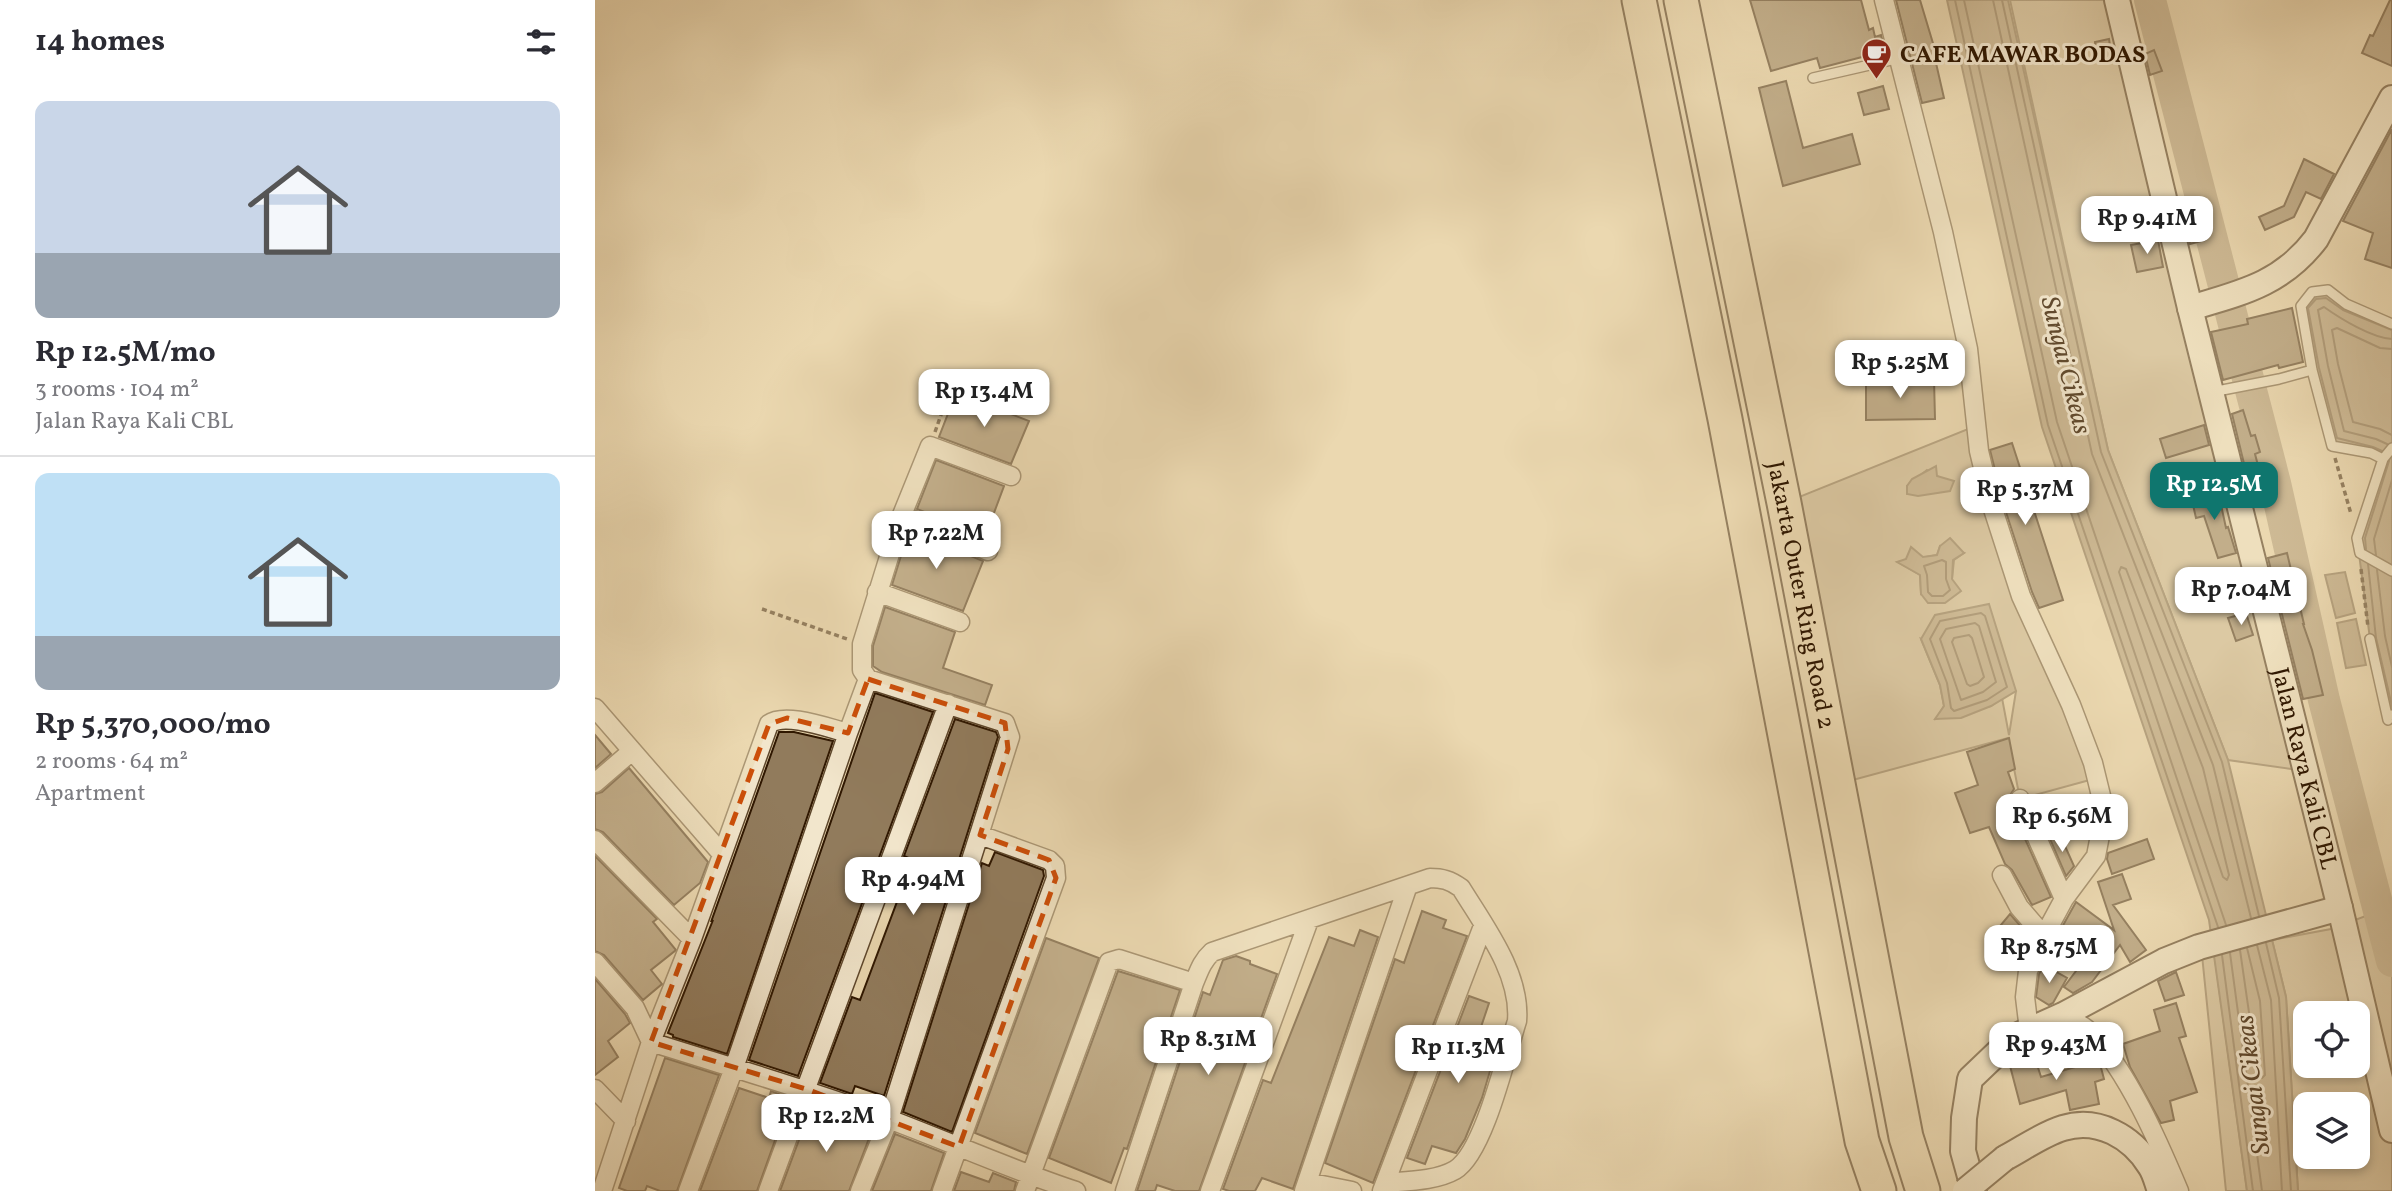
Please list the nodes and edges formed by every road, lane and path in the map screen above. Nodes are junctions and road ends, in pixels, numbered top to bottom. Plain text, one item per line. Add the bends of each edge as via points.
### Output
1 (1639, 0) edge
2 (1681, 0) edge
3 (1885, 0) edge
4 (2117, 0) edge
5 (1900, 58) junction
6 (1813, 78) dead end
7 (2392, 97) edge
8 (2190, 308) junction
9 (2392, 324) edge
10 (2312, 370) junction
11 (949, 392) dead end
12 (2212, 392) junction
13 (930, 446) junction
14 (2332, 446) junction
15 (2392, 448) edge
16 (2383, 460) junction
17 (1011, 476) dead end
18 (902, 515) junction
19 (2357, 538) junction
20 (988, 551) dead end
21 (2360, 553) junction
22 (2392, 571) edge
23 (877, 592) junction
24 (762, 610) dead end
25 (960, 622) dead end
26 (2369, 639) joint
27 (862, 644) junction
28 (868, 680) junction
29 (948, 704) junction
30 (595, 708) edge
31 (2392, 715) edge
32 (848, 733) junction
33 (632, 751) junction
34 (595, 783) edge
35 (2020, 799) dead end
36 (980, 835) junction
37 (595, 840) edge
38 (722, 854) junction
39 (2002, 875) dead end
40 (1407, 888) junction
41 (2064, 899) junction
42 (2340, 908) junction
43 (1309, 920) junction
44 (1483, 926) junction
45 (2044, 936) junction
46 (692, 940) junction
47 (595, 962) edge
48 (1194, 983) junction
49 (2063, 1015) junction
50 (2029, 1030) junction
51 (651, 1042) junction
52 (734, 1068) junction
53 (806, 1089) junction
54 (596, 1091) edge
55 (888, 1119) junction
56 (626, 1121) junction
57 (2392, 1130) edge
58 (959, 1147) junction
59 (1027, 1183) edge
60 (1305, 1186) edge
61 (1384, 1187) edge
62 (602, 1191) edge
63 (688, 1191) edge
64 (768, 1191) edge
65 (860, 1191) edge
66 (942, 1191) edge
67 (1076, 1191) edge
68 (1125, 1191) edge
69 (1210, 1191) edge
70 (1352, 1191) edge
71 (1879, 1191) edge
72 (1923, 1191) edge
73 (1965, 1191) edge
74 (1974, 1191) edge
75 (2160, 1191) edge
76 (2179, 1191) edge

1 - 71 highway, Jakarta Outer Ring Road 2 via 1862,1141
2 - 72 highway, Jakarta Outer Ring Road 2 via 1906,1137
3 - 5 street
4 - 8 main road, Jalan Raya Kali CBL
5 - 6 lane
5 - 41 street via 1968,348 1979,451 1993,509 2021,596 2071,705 2099,785 2103,820 2096,856
7 - 8 main road via 2302,258 2250,291
8 - 12 main road, Jalan Raya Kali CBL
9 - 10 lane via 2328,290 2312,292 2301,306
10 - 12 lane
10 - 14 lane
11 - 13 path
12 - 42 main road, Jalan Raya Kali CBL
13 - 17 street
13 - 18 street
14 - 16 lane via 2371,453
14 - 19 path
15 - 16 lane
16 - 19 lane
18 - 20 street
18 - 23 street
19 - 21 lane
21 - 22 lane
21 - 26 path
23 - 25 street
23 - 27 street
24 - 27 path
26 - 31 lane via 2388,720
27 - 28 street via 862,670
28 - 29 street
28 - 32 street
29 - 36 street via 1005,723 1009,729 1008,749
29 - 53 street
30 - 33 street
32 - 38 street via 787,718 769,724
32 - 52 street
33 - 34 street
33 - 38 street
35 - 41 street
36 - 55 street
36 - 58 street via 1049,860 1056,878
37 - 46 street
38 - 46 street
39 - 45 street via 2019,907
40 - 43 street
40 - 44 street via 1430,878 1451,881 1461,888
40 - 60 street
41 - 45 street
42 - 49 main road via 2164,961
42 - 57 main road, Jalan Raya Kali CBL
43 - 48 street via 1212,952 1201,963
43 - 69 street
44 - 61 street
44 - 61 street via 1502,959 1518,1006 1482,1132 1456,1170
45 - 50 street via 2025,985
46 - 51 street
47 - 51 street via 635,1008
48 - 59 street via 1119,960 1109,962
48 - 68 street
49 - 50 main road
49 - 76 street via 2088,1030 2107,1052 2165,1156
50 - 74 main road via 2014,1037 1970,1079 1963,1152
51 - 52 street
51 - 56 street
52 - 53 street
52 - 63 street
53 - 55 street
53 - 64 street
54 - 56 street
55 - 58 street
55 - 65 street
56 - 62 street
58 - 59 street
58 - 66 street
59 - 67 street
60 - 70 street
73 - 75 main road, bridge via 2005,1158 2063,1128 2092,1125 2133,1144 2151,1167

